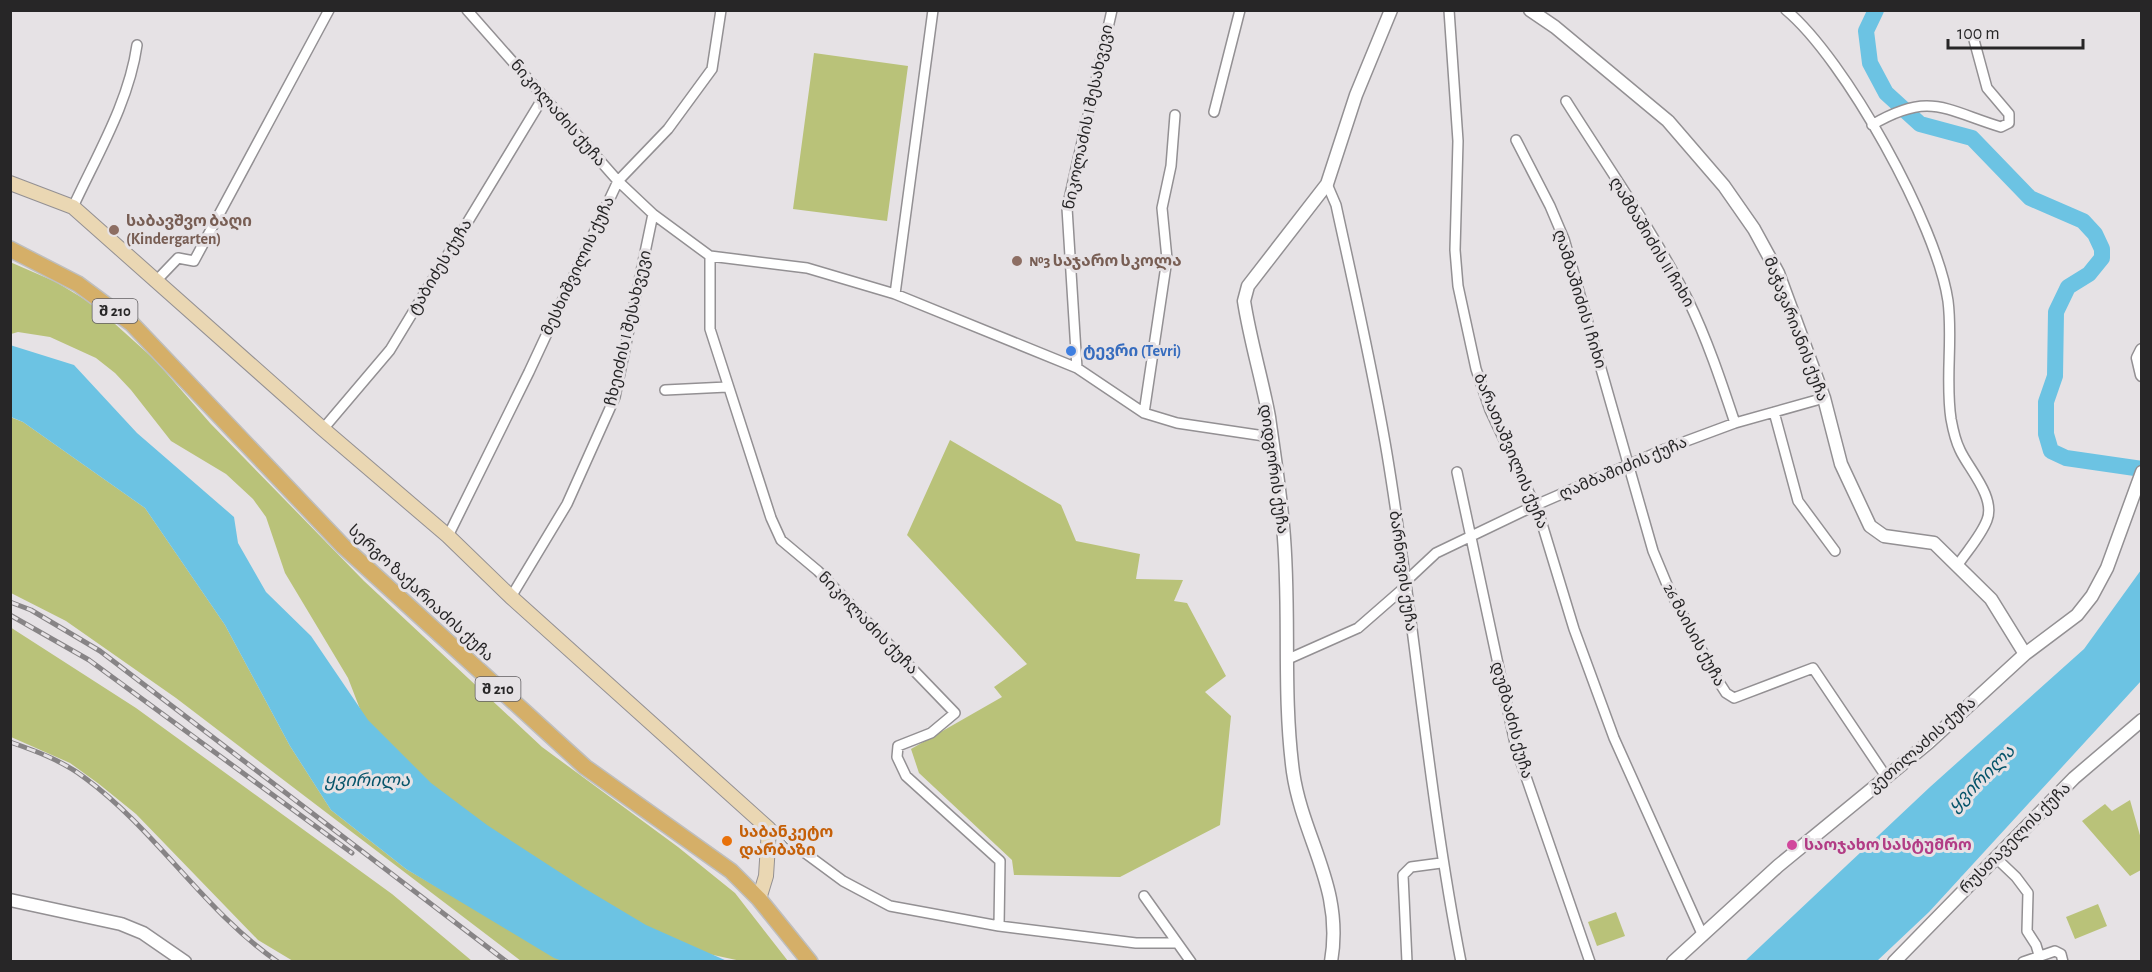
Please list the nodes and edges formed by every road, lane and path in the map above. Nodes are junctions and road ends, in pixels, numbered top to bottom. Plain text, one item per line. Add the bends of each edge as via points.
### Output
1 (329, 10) edge
2 (467, 10) edge
3 (721, 10) edge
4 (933, 10) edge
5 (1112, 10) edge
6 (1240, 10) edge
7 (1391, 10) edge
8 (1449, 10) edge
9 (1530, 10) edge
10 (1786, 10) edge
11 (1974, 40) dead end
12 (137, 45) dead end
13 (544, 96) junction
14 (1566, 101) dead end
15 (1214, 112) dead end
16 (1175, 115) dead end
17 (1872, 125) junction
18 (1516, 140) dead end
19 (618, 181) junction
20 (10, 183) edge
21 (1327, 184) junction
22 (73, 207) junction
23 (653, 214) junction
24 (10, 249) edge
25 (710, 256) junction
26 (155, 282) junction
27 (895, 294) junction
28 (2142, 350) edge
29 (1077, 368) junction
30 (2142, 375) edge
31 (727, 387) junction
32 (665, 390) dead end
33 (1824, 398) junction
34 (1774, 412) junction
35 (1144, 413) junction
36 (1735, 423) junction
37 (323, 429) junction
38 (1271, 437) junction
39 (1630, 464) junction
40 (1457, 472) dead end
41 (2142, 472) edge
42 (1536, 505) junction
43 (1472, 533) junction
44 (448, 536) junction
45 (1835, 551) dead end
46 (1957, 566) junction
47 (1405, 584) junction
48 (512, 597) junction
49 (2025, 654) junction
50 (1286, 660) junction
51 (2142, 720) edge
52 (1887, 778) junction
53 (769, 829) junction
54 (1995, 858) junction
55 (1441, 863) junction
56 (1144, 896) dead end
57 (759, 899) junction
58 (10, 900) edge
59 (999, 926) junction
60 (1703, 936) junction
61 (1177, 943) junction
62 (2039, 955) junction
63 (185, 962) edge
64 (810, 962) edge
65 (1191, 962) edge
66 (1331, 962) edge
67 (1407, 962) edge
68 (1461, 962) edge
69 (1590, 962) edge
70 (1673, 962) edge
71 (1894, 962) edge
72 (2023, 962) edge
73 (2063, 962) edge

1 - 26 street via 194,261 178,258
2 - 13 street, ნიკოლაძის ქუჩა
3 - 19 street, მესხიშვილის ქუჩა via 712,69 669,129
4 - 27 street
5 - 29 street, ნიკოლაძის I შესახვევი via 1067,208
6 - 15 street
7 - 21 street, დიდგორის ქუჩა via 1356,95
8 - 42 street, ბარათაშვილის ქუჩა via 1458,141 1458,286 1480,383
9 - 33 street, მაჭავარიანის ქუჩა via 1668,121 1724,186 1778,273
10 - 17 street via 1831,62
11 - 17 street via 1987,88 2009,114 2009,123 2001,127 1943,106 1912,108
12 - 22 street via 117,112
13 - 19 street, ნიკოლაძის ქუჩა
13 - 37 street, ტაბიძეს ქუჩა via 390,350
14 - 36 street, ღამბაშიძის II ჩიხი via 1688,300
16 - 35 street via 1171,166 1162,208 1167,259
17 - 46 street via 1927,231 1948,300 1952,424 1961,452 1983,489 1989,513
18 - 39 street, ღამბაშიძის I ჩიხი via 1564,239
19 - 23 street, ნიკოლაძის ქუჩა
19 - 44 street, მესხიშვილის ქუჩა
20 - 22 main road
21 - 38 street, დიდგორის ქუჩა via 1245,293
21 - 47 street, ბარნოვის ქუჩა via 1336,205 1366,339 1388,455
22 - 26 main road
23 - 25 street, ნიკოლაძის ქუჩა
23 - 48 street, ჩხეიძის I შესახვევი via 615,397 567,504
24 - 57 main road, სერგო ზაქარიაძის ქუჩა / შ 210 via 78,284 132,324 343,546 491,683 585,767 731,871
25 - 27 street, ნიკოლაძის ქუჩა via 807,268
25 - 31 street, ნიკოლაძის ქუჩა via 710,329
26 - 37 main road
27 - 29 street, ნიკოლაძის ქუჩა
28 - 30 street
29 - 35 street, ნიკოლაძის ქუჩა
31 - 32 street
31 - 59 street, ნიკოლაძის ქუჩა via 781,540 818,571 955,713 931,733 898,746 897,758 906,776 1000,861
33 - 34 street, ღამბაშიძის ქუჩა
33 - 46 street, მაჭავარიანის ქუჩა via 1841,464 1870,526 1884,536 1934,543
34 - 36 street, ღამბაშიძის ქუჩა
34 - 45 street via 1798,501
35 - 38 street, ნიკოლაძის ქუჩა via 1177,423
36 - 39 street, ღამბაშიძის ქუჩა
37 - 44 main road
38 - 50 street, დიდგორის ქუჩა via 1283,525 1288,604
39 - 42 street, ღამბაშიძის ქუჩა
39 - 52 street, 26 მაისის ქუჩა via 1658,566 1726,693 1734,698 1813,668
40 - 43 street, დუმბაძის ქუჩა
41 - 49 street, კეთილაძის ქუჩა via 2092,596 2067,625
42 - 43 street, ღამბაშიძის ქუჩა
42 - 60 street, ბარათაშვილის ქუჩა via 1574,629 1614,738
43 - 47 street, ღამბაშიძის ქუჩა via 1436,553
43 - 69 street, დუმბაძის ქუჩა via 1516,748
44 - 48 main road
46 - 49 street, მაჭავარიანის ქუჩა via 1991,599
47 - 50 street, ღამბაშიძის ქუჩა via 1358,628
47 - 55 street, ბარნოვის ქუჩა
48 - 53 main road
49 - 52 street, კეთილაძის ქუჩა
50 - 66 street, დიდგორის ქუჩა via 1293,772 1330,890
51 - 54 street, რუსთაველის ქუჩა via 2074,778
52 - 60 street, კეთილაძის ქუჩა via 1778,866
53 - 57 main road via 766,876
53 - 59 street via 785,834 843,881 890,906
54 - 62 street via 2028,893 2027,931
54 - 71 street, რუსთაველის ქუჩა
55 - 67 street via 1411,867 1403,874
55 - 68 street, ბარნოვის ქუჩა
56 - 61 street
57 - 64 main road, სერგო ზაქარიაძის ქუჩა / შ 210
58 - 63 street via 121,924 143,933
59 - 61 street via 1136,943
60 - 70 street, კეთილაძის ქუჩა
61 - 65 street
62 - 72 street
62 - 73 street via 2055,951 2061,954

